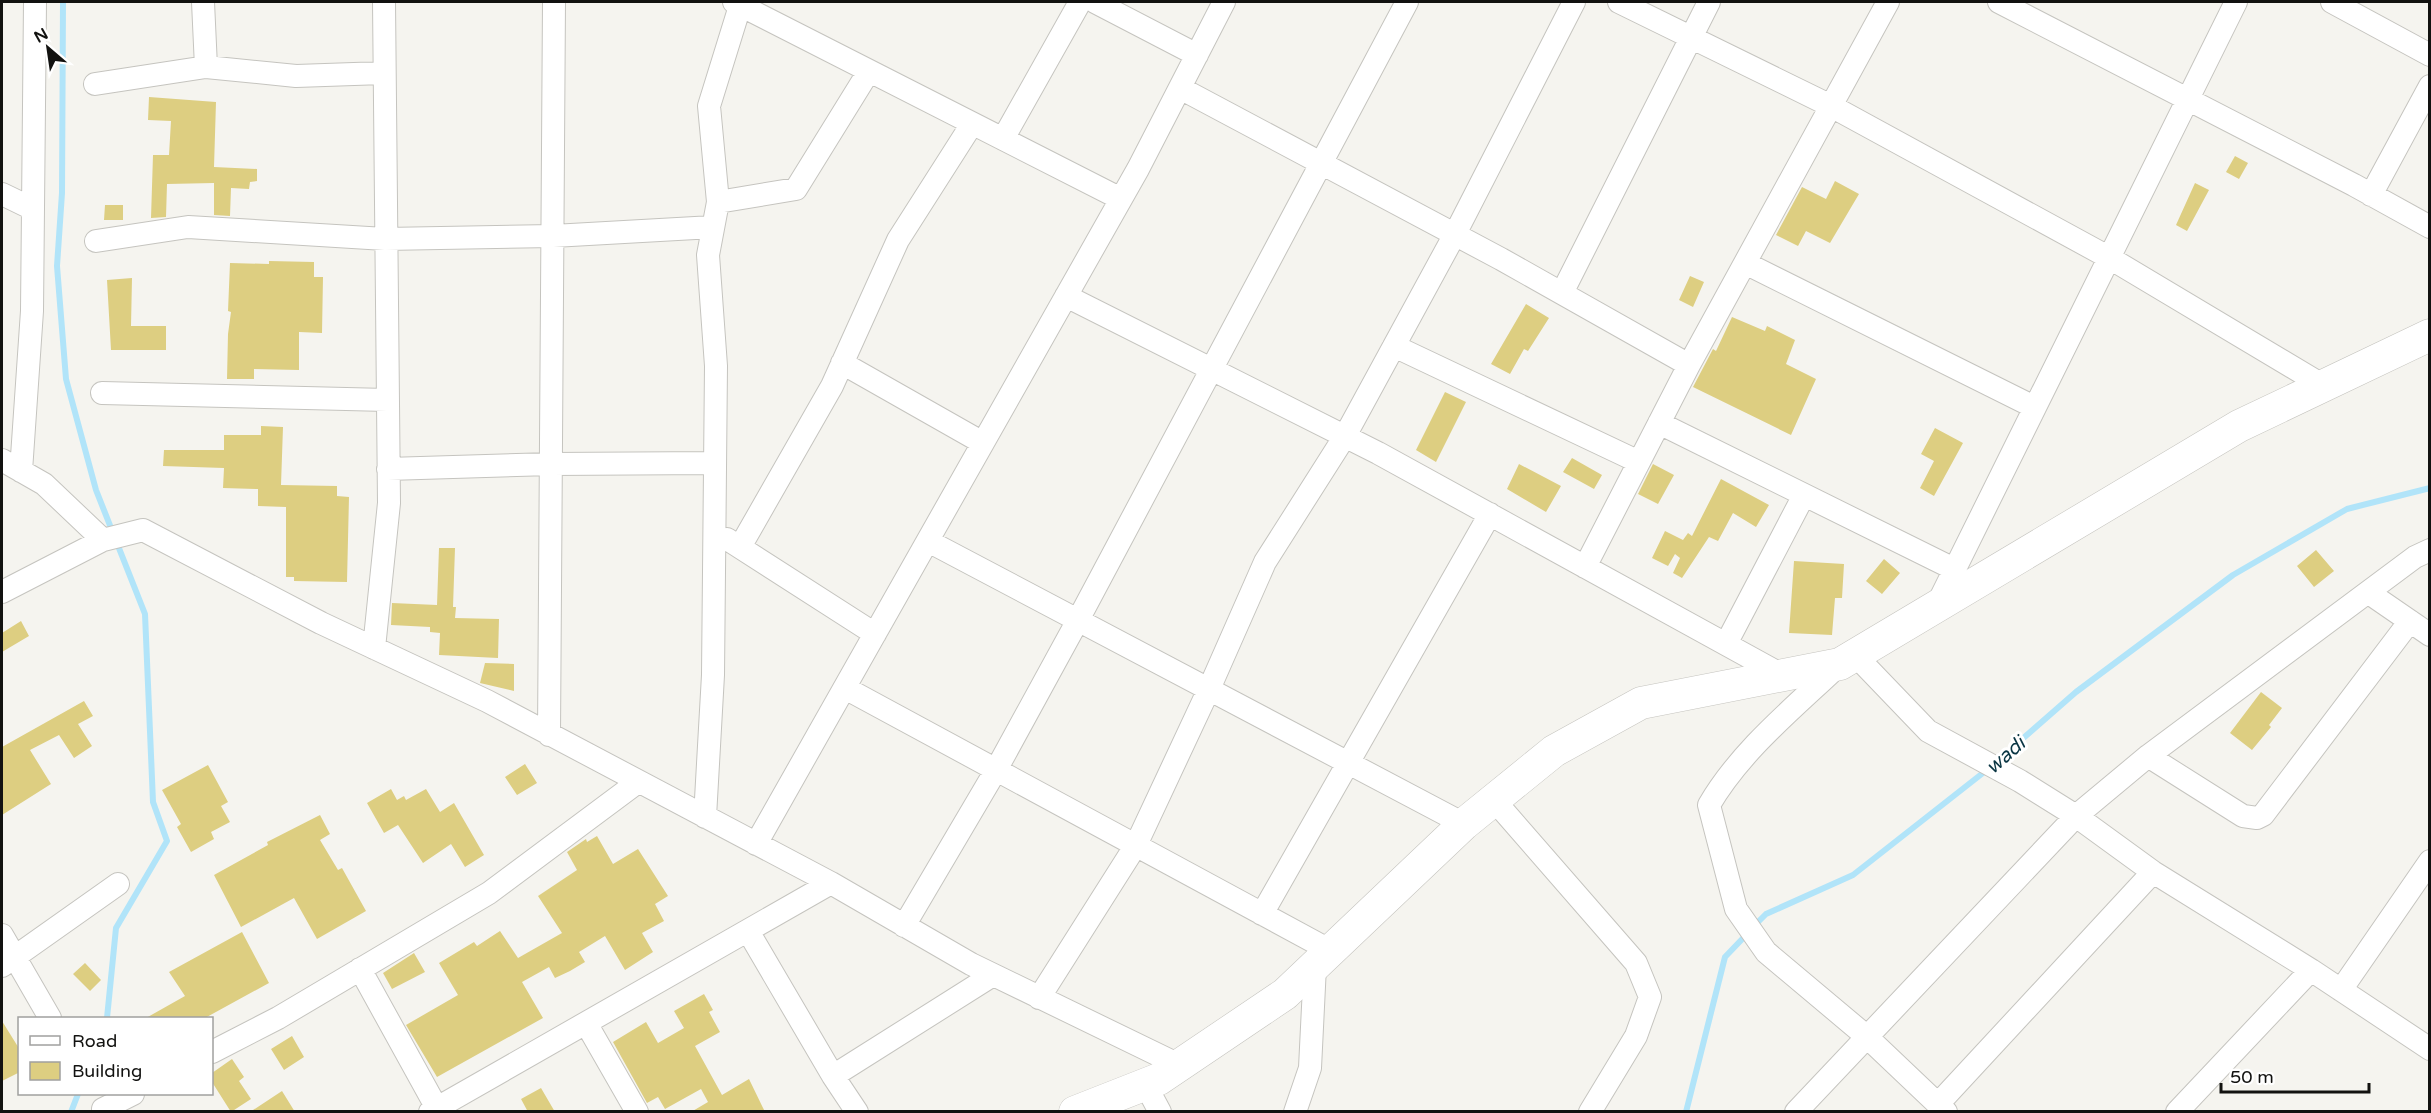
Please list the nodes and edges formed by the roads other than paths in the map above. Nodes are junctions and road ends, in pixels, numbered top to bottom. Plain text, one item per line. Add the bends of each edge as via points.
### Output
1 (35, 2) edge
2 (203, 2) edge
3 (384, 2) edge
4 (554, 2) edge
5 (1080, 2) edge
6 (1095, 2) edge
7 (1224, 2) edge
8 (1407, 2) edge
9 (1574, 2) edge
10 (1619, 2) edge
11 (1709, 2) edge
12 (1888, 2) edge
13 (2236, 2) edge
14 (2332, 2) edge
15 (740, 3) edge
16 (2009, 4) edge
17 (1691, 38) junction
18 (1197, 54) junction
19 (2430, 55) edge
20 (206, 67) junction
21 (869, 71) junction
22 (383, 73) junction
23 (94, 84) dead end
24 (2430, 86) edge
25 (1180, 88) junction
26 (2187, 98) junction
27 (1831, 105) junction
28 (972, 124) junction
29 (1003, 139) junction
30 (1321, 162) junction
31 (2, 194) edge
32 (2371, 195) junction
33 (1121, 199) junction
34 (718, 202) junction
35 (33, 209) junction
36 (713, 227) junction
37 (2430, 227) edge
38 (1455, 234) junction
39 (553, 236) junction
40 (385, 239) junction
41 (96, 241) dead end
42 (2108, 257) junction
43 (1745, 263) junction
44 (1562, 293) junction
45 (1066, 296) junction
46 (2430, 335) edge
47 (1394, 346) junction
48 (842, 363) junction
49 (1689, 365) junction
50 (1212, 369) junction
51 (2324, 386) junction
52 (102, 393) dead end
53 (387, 400) junction
54 (2034, 407) junction
55 (1659, 423) junction
56 (1346, 436) junction
57 (983, 442) junction
58 (2, 460) edge
59 (1639, 462) junction
60 (714, 463) junction
61 (551, 464) junction
62 (388, 469) junction
63 (21, 471) junction
64 (1804, 495) junction
65 (1490, 514) junction
66 (714, 530) junction
67 (103, 540) junction
68 (928, 541) junction
69 (740, 548) junction
70 (2430, 550) edge
71 (1585, 567) junction
72 (1954, 569) junction
73 (2, 592) edge
74 (2369, 593) junction
75 (1936, 607) junction
76 (1078, 620) junction
77 (2410, 621) junction
78 (875, 634) junction
79 (2430, 635) edge
80 (1726, 645) junction
81 (374, 648) junction
82 (1848, 659) junction
83 (1782, 675) junction
84 (844, 688) junction
85 (1209, 689) junction
86 (549, 735) junction
87 (2148, 756) junction
88 (1349, 763) junction
89 (996, 770) junction
90 (638, 782) junction
91 (1494, 800) junction
92 (2076, 816) junction
93 (705, 817) junction
94 (1464, 824) junction
95 (756, 844) junction
96 (1136, 845) junction
97 (2430, 861) edge
98 (2153, 872) junction
99 (831, 883) junction
100 (118, 884) dead end
101 (1262, 914) junction
102 (904, 926) junction
103 (748, 930) junction
104 (2, 935) edge
105 (1323, 958) junction
106 (8, 962) edge
107 (360, 969) junction
108 (2311, 970) junction
109 (993, 975) junction
110 (2341, 990) junction
111 (1039, 998) junction
112 (49, 1017) edge
113 (586, 1023) junction
114 (1866, 1036) junction
115 (2430, 1049) edge
116 (213, 1051) edge
117 (1161, 1076) junction
118 (833, 1077) junction
119 (130, 1095) edge
120 (100, 1105) edge
121 (1942, 1108) edge
122 (435, 1110) edge
123 (637, 1112) edge
124 (857, 1112) edge
125 (1075, 1112) edge
126 (1160, 1112) edge
127 (1295, 1112) edge
128 (1590, 1112) edge
129 (1796, 1112) edge
130 (2177, 1112) edge

1 - 35 street
2 - 20 street
3 - 22 street
4 - 39 street
5 - 29 street
6 - 18 street
7 - 18 street
8 - 30 street
9 - 38 street
10 - 17 street
11 - 17 street
12 - 27 street
13 - 26 street
14 - 19 street
15 - 21 street
15 - 34 street via 709,106
16 - 26 street
17 - 27 street
17 - 44 street
18 - 25 street
20 - 22 street via 296,76
20 - 23 street
21 - 28 street
21 - 34 street via 796,189
22 - 40 street
24 - 32 street
25 - 30 street
25 - 33 street
26 - 32 street
26 - 42 street
27 - 42 street
27 - 43 street
28 - 29 street
28 - 48 street via 898,240
29 - 33 street
30 - 38 street
30 - 50 street
31 - 35 street
32 - 37 street
33 - 45 street
34 - 36 street
35 - 63 street via 32,311
36 - 39 street
36 - 60 street via 708,255 716,366
38 - 44 street
38 - 47 street
39 - 40 street
39 - 61 street
40 - 41 street via 188,227
40 - 53 street
42 - 51 street
42 - 54 street
43 - 49 street
43 - 54 street
44 - 49 street
45 - 50 street
45 - 57 street
46 - 51 street
47 - 56 street
47 - 59 street
48 - 57 street
48 - 69 street
49 - 55 street
50 - 56 street
50 - 76 street
51 - 75 street via 2239,426
52 - 53 street
53 - 62 street
54 - 72 street
55 - 59 street
55 - 64 street
56 - 65 street
56 - 85 street via 1265,562
57 - 68 street
58 - 63 street
59 - 71 street
60 - 61 street
60 - 66 street
61 - 62 street
61 - 86 street
62 - 81 street via 389,503
63 - 67 street via 44,484
64 - 72 street
64 - 80 street
65 - 71 street
65 - 88 street
66 - 69 street
66 - 93 street via 713,675
67 - 73 street
67 - 81 street via 143,530
68 - 76 street
68 - 78 street
69 - 78 street
70 - 74 street
71 - 80 street
72 - 75 street
74 - 77 street
74 - 87 street
75 - 82 street
76 - 85 street
76 - 89 street
77 - 79 street
77 - 87 street via 2258,818 2243,816
78 - 84 street
80 - 83 street
81 - 86 street
82 - 83 street
82 - 92 street via 1929,730
82 - 114 street via 1767,734 1723,781 1709,805 1736,909 1766,952
83 - 91 street via 1641,703 1554,751
84 - 89 street
84 - 95 street
85 - 88 street
85 - 96 street
86 - 90 street
87 - 92 street
88 - 94 street
88 - 101 street
89 - 96 street
89 - 102 street
90 - 93 street
90 - 107 street via 489,893
91 - 94 street
91 - 128 street via 1636,963 1650,998 1636,1036
92 - 98 street
92 - 114 street
93 - 95 street
94 - 105 street
95 - 99 street
96 - 101 street
96 - 111 street
97 - 110 street
98 - 108 street
98 - 121 street
99 - 102 street
99 - 103 street
100 - 106 street
101 - 105 street
102 - 109 street
103 - 113 street
103 - 118 street
104 - 106 street
105 - 117 street via 1285,994
105 - 127 street via 1310,1068
106 - 112 street
107 - 116 street
107 - 122 street
108 - 110 street
108 - 130 street
109 - 111 street
109 - 118 street
110 - 115 street
111 - 117 street
113 - 122 street
113 - 123 street
114 - 121 street
114 - 129 street
117 - 125 street
117 - 126 street
118 - 124 street
119 - 120 street

